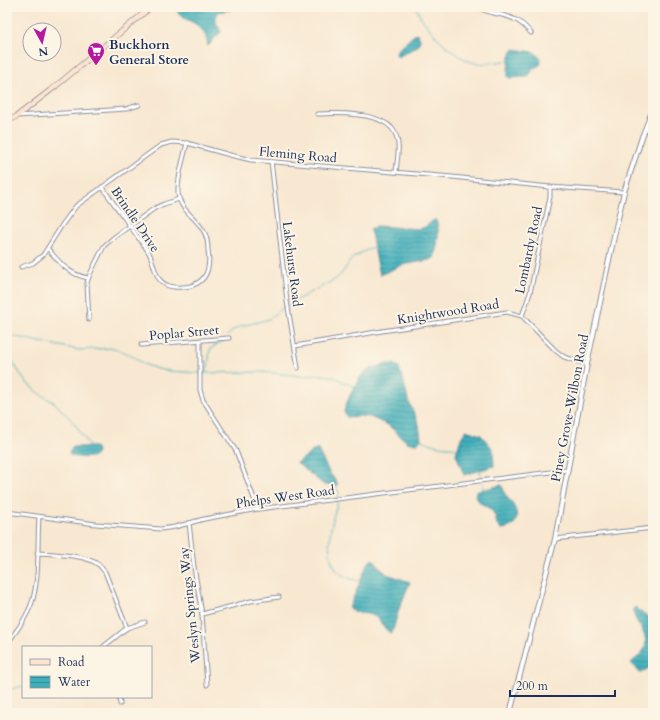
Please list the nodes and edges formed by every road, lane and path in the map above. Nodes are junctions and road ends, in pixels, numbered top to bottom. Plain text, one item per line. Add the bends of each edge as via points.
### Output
1 (151, 7) edge
2 (477, 7) edge
3 (531, 32) dead end
4 (138, 105) dead end
5 (653, 109) edge
6 (317, 114) dead end
7 (17, 116) junction
8 (7, 122) edge
9 (187, 142) junction
10 (271, 161) junction
11 (396, 172) junction
12 (102, 187) junction
13 (550, 187) junction
14 (624, 192) junction
15 (179, 200) junction
16 (130, 226) junction
17 (48, 249) junction
18 (21, 268) dead end
19 (88, 278) junction
20 (522, 316) junction
21 (89, 320) dead end
22 (229, 338) dead end
23 (200, 340) junction
24 (141, 345) dead end
25 (295, 346) junction
26 (587, 364) junction
27 (298, 368) dead end
28 (567, 470) junction
29 (258, 509) junction
30 (7, 512) edge
31 (39, 516) junction
32 (189, 523) junction
33 (653, 528) edge
34 (555, 539) junction
35 (37, 553) junction
36 (279, 597) dead end
37 (202, 614) junction
38 (145, 622) dead end
39 (127, 628) junction
40 (7, 636) edge
41 (11, 639) junction
42 (7, 644) edge
43 (105, 646) edge
44 (207, 685) dead end
45 (119, 698) edge
46 (120, 704) dead end
47 (510, 713) edge

1 - 7 main road
2 - 3 street via 513,18
4 - 7 street via 126,109
5 - 14 street, Piney Grove-Wilbon Road
6 - 11 street via 380,119 391,127 399,148
7 - 8 main road
9 - 10 street, Fleming Road via 251,160
9 - 12 street, Fleming Road via 161,145
9 - 15 street via 178,183
10 - 11 street, Fleming Road
10 - 25 street, Lakehurst Road via 287,301
11 - 13 street, Fleming Road
12 - 16 street, Brindle Drive
12 - 17 street, Fleming Road via 72,210
13 - 14 street, Fleming Road
13 - 20 street, Lombardy Road via 530,293
14 - 26 street, Piney Grove-Wilbon Road
15 - 16 street via 159,206
15 - 16 street, Brindle Drive via 184,210 204,231 207,241 210,262 208,271 197,284 176,287 160,281 151,255
16 - 19 street via 104,246
17 - 18 street, Fleming Road via 38,260
17 - 19 street via 69,271
19 - 21 street
20 - 25 street, Knightwood Road via 507,312 496,313
20 - 26 street via 560,354
22 - 23 street, Poplar Street
23 - 24 street, Poplar Street
23 - 29 street via 200,390 203,400 236,451
25 - 27 street, Lakehurst Road
26 - 28 street, Piney Grove-Wilbon Road
28 - 29 street, Phelps West Road
28 - 34 street, Piney Grove-Wilbon Road
29 - 32 street, Phelps West Road
30 - 31 street, Phelps West Road
31 - 32 street, Phelps West Road via 149,529
31 - 35 street
32 - 37 street, Weslyn Springs Way
33 - 34 street
34 - 47 street, Piney Grove-Wilbon Road
35 - 39 street via 74,556 99,565 105,572
35 - 41 street via 36,582 32,600 25,618
36 - 37 street via 251,601
37 - 44 street, Weslyn Springs Way
38 - 39 street
39 - 43 street
40 - 41 street
41 - 42 street
45 - 46 street

